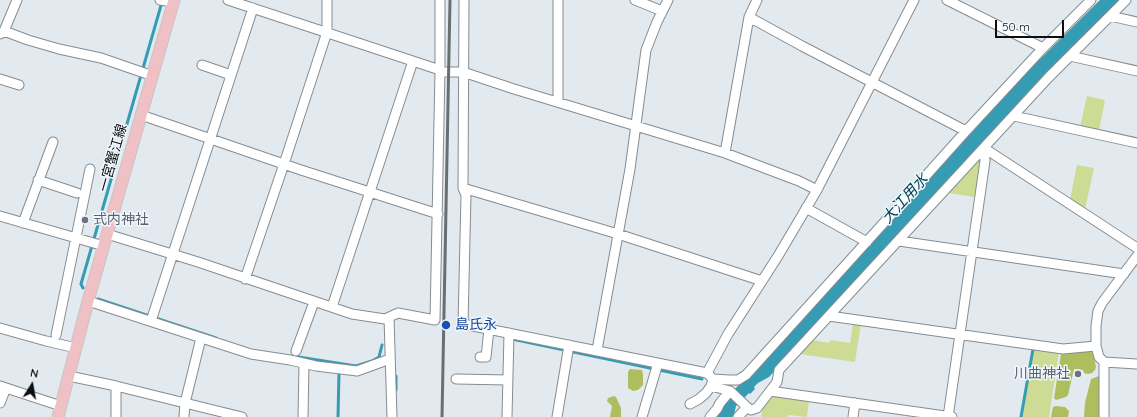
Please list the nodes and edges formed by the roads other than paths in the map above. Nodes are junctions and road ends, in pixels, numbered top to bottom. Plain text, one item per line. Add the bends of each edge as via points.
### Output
1 (18, 0) edge
2 (228, 0) edge
3 (327, 0) edge
4 (440, 0) edge
5 (464, 0) edge
6 (558, 0) edge
7 (635, 0) edge
8 (668, 0) edge
9 (757, 0) edge
10 (914, 0) edge
11 (947, 0) edge
12 (1091, 0) edge
13 (1126, 0) edge
14 (168, 1) edge
15 (253, 8) junction
16 (662, 11) junction
17 (1110, 16) junction
18 (749, 17) junction
19 (1137, 22) edge
20 (327, 32) junction
21 (2, 33) edge
22 (1043, 48) junction
23 (1070, 56) junction
24 (413, 61) junction
25 (202, 65) dead end
26 (440, 71) junction
27 (1137, 71) edge
28 (463, 72) junction
29 (146, 74) junction
30 (231, 75) junction
31 (0, 79) edge
32 (872, 82) junction
33 (19, 85) dead end
34 (558, 102) junction
35 (141, 115) junction
36 (1014, 116) junction
37 (636, 126) junction
38 (966, 131) junction
39 (211, 139) junction
40 (53, 142) dead end
41 (1137, 143) edge
42 (984, 148) junction
43 (726, 153) junction
44 (284, 164) junction
45 (90, 170) dead end
46 (38, 180) junction
47 (463, 188) junction
48 (817, 190) junction
49 (77, 192) dead end
50 (370, 192) junction
51 (806, 208) junction
52 (438, 214) junction
53 (0, 216) edge
54 (23, 223) junction
55 (107, 234) junction
56 (618, 234) junction
57 (76, 238) junction
58 (899, 241) junction
59 (866, 242) junction
60 (96, 244) junction
61 (1137, 248) edge
62 (972, 252) junction
63 (172, 255) junction
64 (1137, 256) edge
65 (1124, 274) junction
66 (245, 279) junction
67 (762, 280) junction
68 (88, 301) junction
69 (314, 302) junction
70 (332, 307) junction
71 (828, 316) junction
72 (389, 317) junction
73 (152, 318) junction
74 (0, 328) edge
75 (489, 329) junction
76 (509, 333) junction
77 (960, 334) junction
78 (56, 335) dead end
79 (201, 338) junction
80 (1096, 346) junction
81 (76, 348) junction
82 (568, 349) junction
83 (597, 350) junction
84 (296, 351) dead end
85 (480, 357) dead end
86 (390, 359) junction
87 (1104, 362) junction
88 (304, 364) junction
89 (1137, 364) edge
90 (656, 367) junction
91 (69, 376) junction
92 (456, 379) dead end
93 (710, 379) junction
94 (508, 380) junction
95 (116, 386) junction
96 (3, 387) edge
97 (730, 391) junction
98 (770, 391) junction
99 (0, 403) edge
100 (185, 403) junction
101 (855, 403) junction
102 (690, 404) dead end
103 (745, 405) junction
104 (60, 412) edge
105 (757, 413) edge
106 (116, 417) edge
107 (184, 417) edge
108 (242, 417) edge
109 (303, 417) edge
110 (392, 417) edge
111 (507, 417) edge
112 (557, 417) edge
113 (642, 417) edge
114 (710, 417) edge
115 (738, 417) edge
116 (853, 417) edge
117 (950, 417) edge
118 (1104, 417) edge

1 - 21 street
2 - 15 street
3 - 20 street
4 - 26 street
5 - 28 street
6 - 34 street
7 - 16 street
8 - 16 street
9 - 18 street
10 - 32 street
11 - 22 street
12 - 22 street
13 - 17 street
14 - 29 main road, 一宮蟹江線
15 - 20 street
15 - 30 street
16 - 37 street via 646,50
17 - 19 street
17 - 23 street
18 - 32 street
18 - 43 street
20 - 24 street
20 - 44 street
21 - 29 street via 101,58
22 - 38 street
23 - 27 street
23 - 36 street
24 - 26 street
24 - 50 street
25 - 30 street
26 - 28 street
26 - 52 street
28 - 34 street
28 - 47 street
29 - 35 main road, 一宮蟹江線
30 - 39 street
31 - 33 street
32 - 38 street
32 - 48 street
34 - 37 street
35 - 39 street
35 - 55 main road, 一宮蟹江線
36 - 41 street
36 - 42 street
37 - 43 street
37 - 56 street
38 - 59 street
39 - 44 street
39 - 63 street
40 - 46 street
42 - 58 street
42 - 61 street
42 - 62 street via 985,161
43 - 48 street via 799,180
44 - 50 street
44 - 66 street
45 - 57 street
46 - 49 street
46 - 54 street
47 - 56 street
47 - 75 street via 466,195 463,324
48 - 51 street
50 - 52 street
50 - 70 street
51 - 59 street
51 - 67 street
52 - 72 street via 435,320 398,313
53 - 54 street
54 - 57 street
55 - 60 main road, 一宮蟹江線
55 - 63 street
56 - 67 street
56 - 83 street
57 - 60 street
57 - 78 street
58 - 62 street
58 - 71 street
59 - 93 street via 746,375 738,380
60 - 68 main road, 一宮蟹江線
62 - 65 street
62 - 77 street
63 - 66 street
63 - 73 street
64 - 65 street
65 - 80 street via 1098,311
66 - 69 street
67 - 93 street via 728,334
68 - 73 street
68 - 81 main road, 一宮蟹江線
69 - 70 street
69 - 84 street
70 - 72 street via 352,314 385,319
71 - 77 street
71 - 98 street via 779,370 777,382
72 - 86 street
73 - 79 street
74 - 81 street
75 - 76 street
75 - 85 street via 486,357
76 - 82 street
76 - 94 street
77 - 80 street via 1063,349
77 - 117 street
79 - 88 street via 251,354
79 - 100 street
80 - 87 street via 1099,357
81 - 91 main road, 一宮蟹江線
82 - 83 street
82 - 112 street
83 - 90 street
86 - 88 street via 357,371
86 - 110 street
87 - 89 street
87 - 118 street
88 - 109 street
90 - 93 street
90 - 113 street
91 - 95 street
91 - 104 main road, 一宮蟹江線
92 - 94 street
93 - 97 street
93 - 102 street via 706,394
94 - 111 street
95 - 100 street
95 - 106 street
96 - 99 street
96 - 104 street
97 - 103 street
97 - 114 street
98 - 101 street
98 - 105 street
100 - 107 street
100 - 108 street
101 - 116 street
101 - 117 street
103 - 105 street
103 - 115 street

